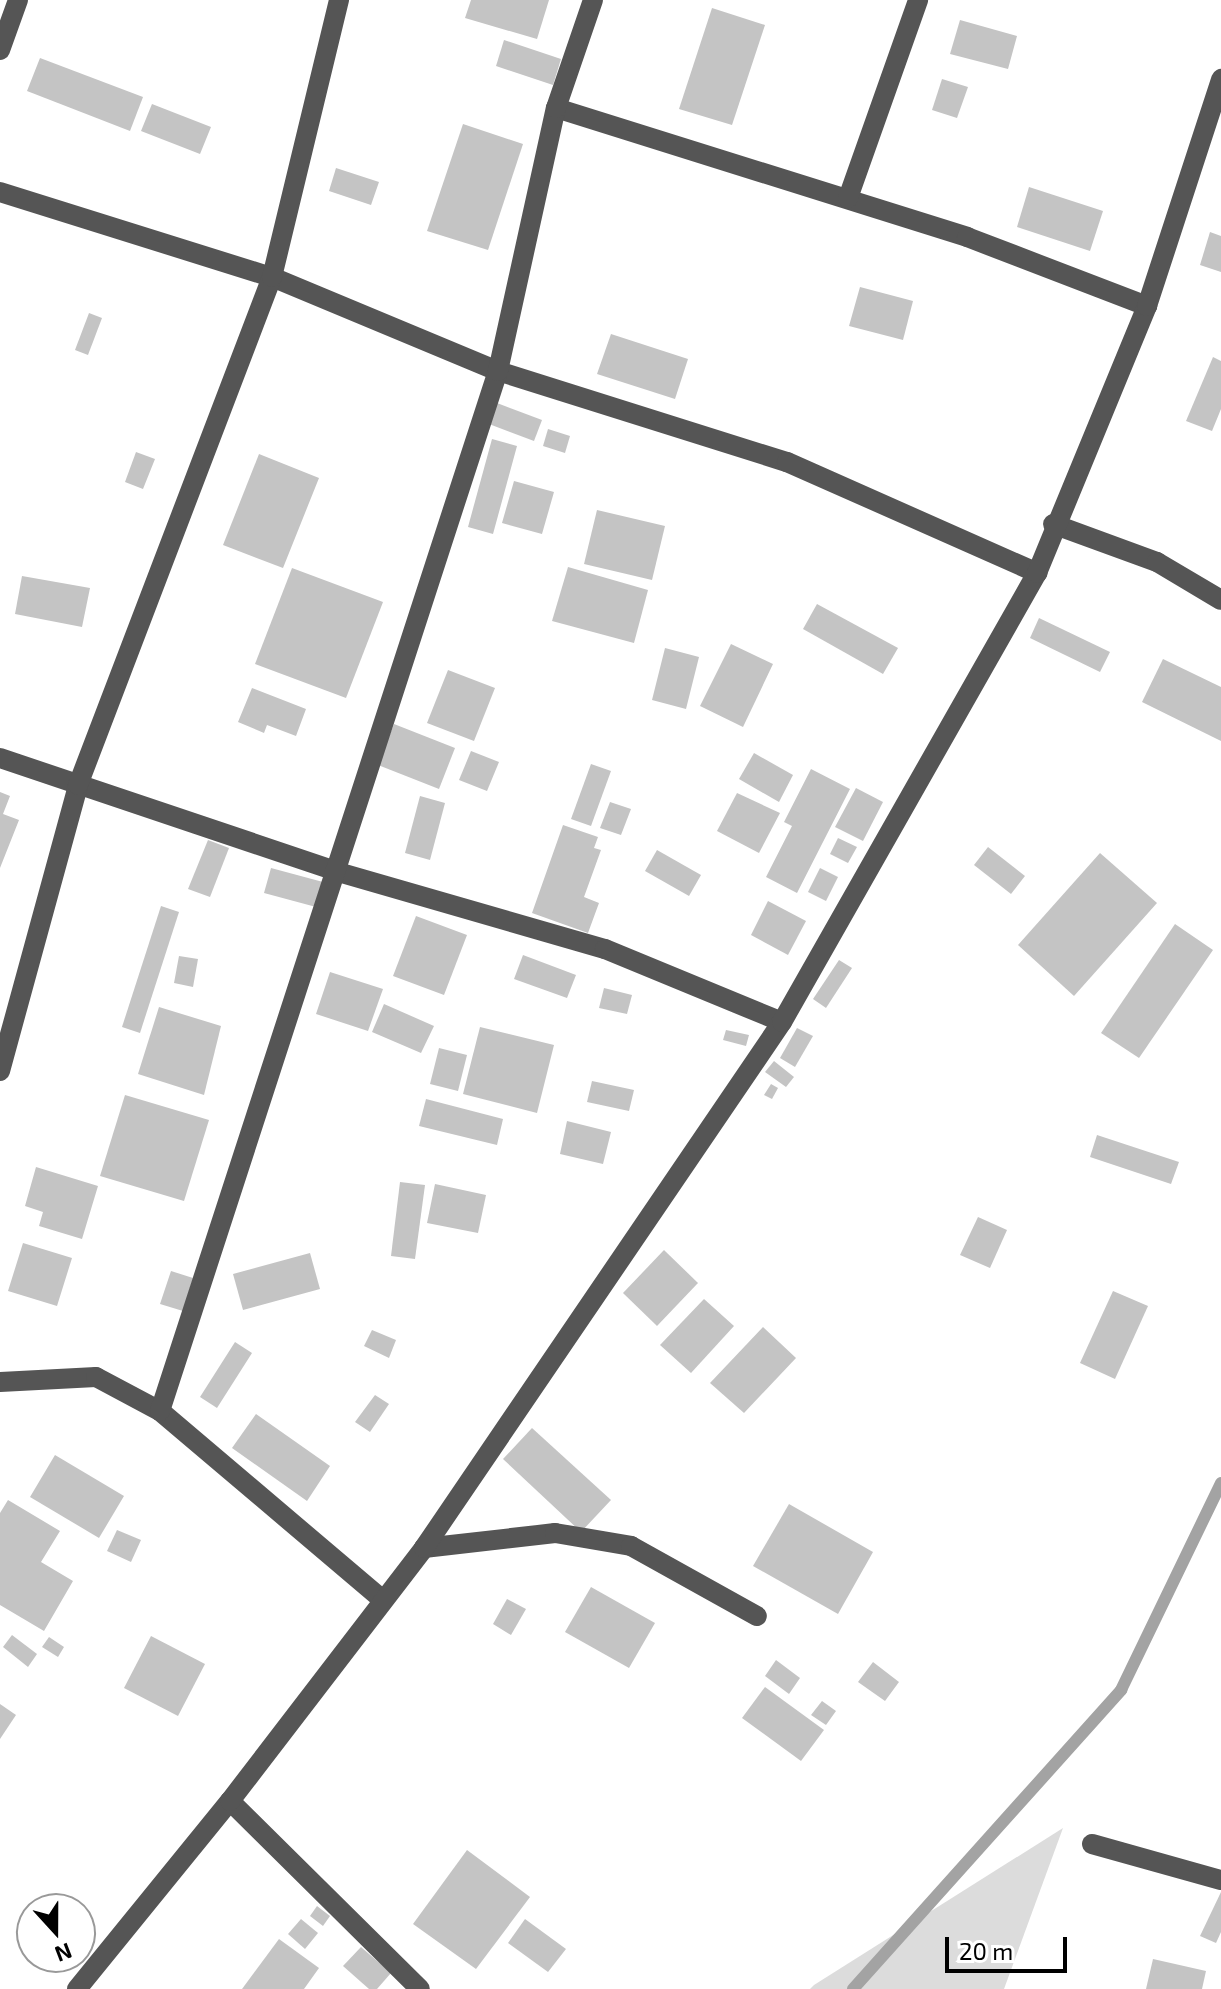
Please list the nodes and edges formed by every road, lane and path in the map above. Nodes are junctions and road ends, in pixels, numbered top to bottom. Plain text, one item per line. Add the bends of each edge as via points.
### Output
1 (18, 0) edge
2 (339, 0) edge
3 (593, 0) edge
4 (918, 0) edge
5 (0, 50) edge
6 (1221, 79) edge
7 (556, 108) junction
8 (0, 192) edge
9 (848, 198) junction
10 (272, 277) junction
11 (1147, 306) junction
12 (498, 371) junction
13 (1053, 524) junction
14 (1037, 573) junction
15 (1221, 600) edge
16 (0, 758) edge
17 (78, 785) junction
18 (338, 872) junction
19 (782, 1022) junction
20 (0, 1071) edge
21 (0, 1382) edge
22 (160, 1411) junction
23 (424, 1548) junction
24 (383, 1600) junction
25 (757, 1616) dead end
26 (230, 1801) junction
27 (1092, 1844) dead end
28 (1221, 1880) edge
29 (77, 1989) edge
30 (420, 1989) edge

1 - 5 street
2 - 10 street
3 - 7 street
4 - 9 street
6 - 11 street
7 - 9 street
7 - 12 street
8 - 10 street
9 - 11 street
10 - 12 street
10 - 17 street
11 - 13 street
12 - 14 street via 787,462
12 - 18 street
13 - 14 street
13 - 15 street via 1157,562
14 - 19 street
16 - 17 street
17 - 18 street
17 - 20 street
18 - 19 street via 605,949
18 - 22 street
19 - 23 street
21 - 22 street via 96,1377
22 - 24 street
23 - 24 street
23 - 25 street via 555,1533 631,1546
24 - 26 street
26 - 29 street
26 - 30 street
27 - 28 street

